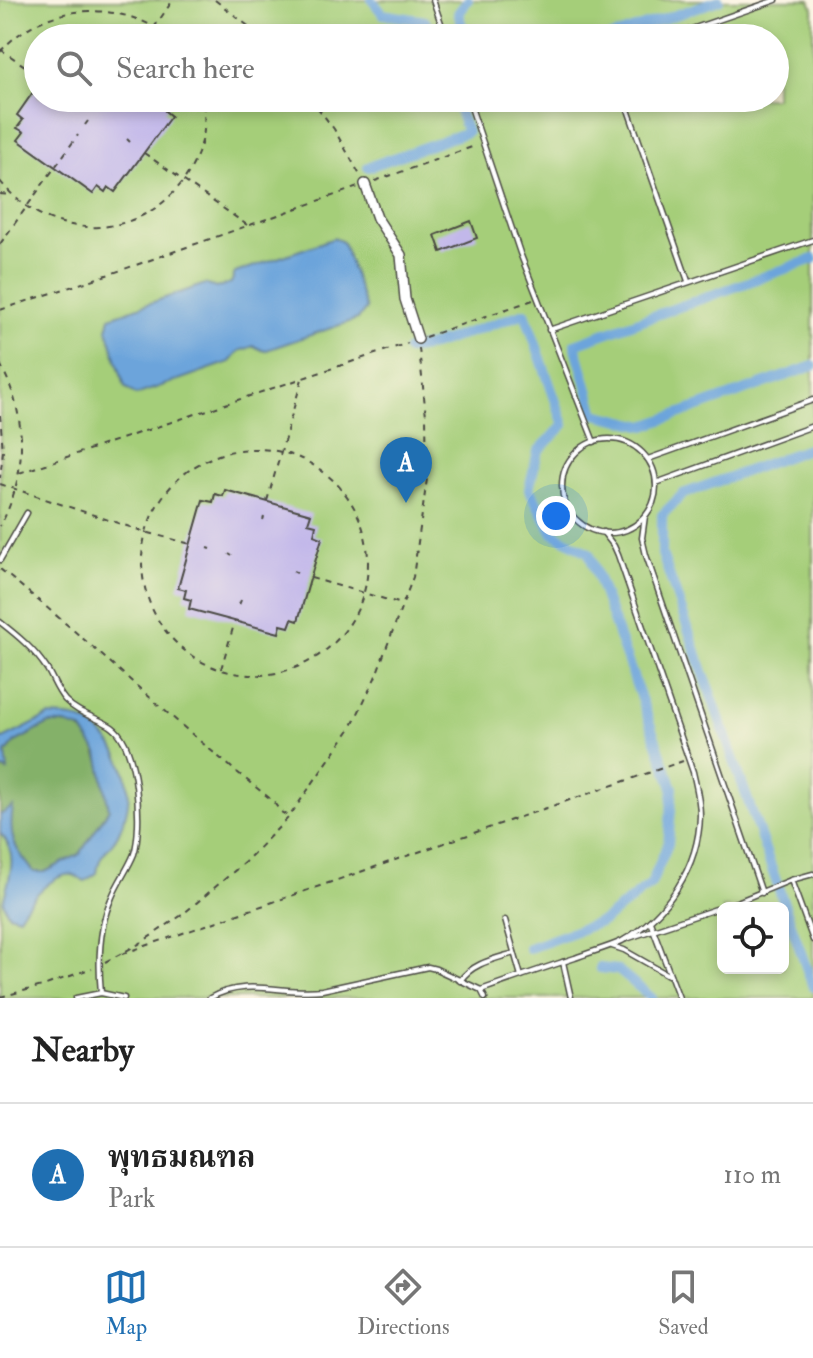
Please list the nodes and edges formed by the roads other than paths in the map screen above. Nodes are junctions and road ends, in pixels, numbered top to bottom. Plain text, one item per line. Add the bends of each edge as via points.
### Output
1 (433, 0) edge
2 (776, 0) edge
3 (441, 24) edge
4 (707, 24) edge
5 (473, 112) edge
6 (629, 112) edge
7 (365, 184) road end
8 (813, 240) edge
9 (688, 281) junction
10 (549, 330) junction
11 (418, 339) road end
12 (813, 400) edge
13 (813, 426) edge
14 (594, 442) junction
15 (648, 459) junction
16 (656, 483) junction
17 (27, 513) dead end
18 (645, 516) junction
19 (603, 532) junction
20 (0, 560) edge
21 (0, 622) edge
22 (813, 874) edge
23 (791, 880) junction
24 (762, 893) junction
25 (505, 920) dead end
26 (650, 921) junction
27 (655, 930) junction
28 (813, 940) edge
29 (620, 941) junction
30 (610, 945) junction
31 (514, 953) junction
32 (563, 962) junction
33 (522, 976) junction
34 (670, 977) junction
35 (460, 981) junction
36 (481, 990) junction
37 (101, 993) junction
38 (76, 998) edge
39 (124, 998) edge
40 (210, 998) edge
41 (485, 998) edge
42 (571, 998) edge
43 (679, 998) edge

1 - 3 lane
2 - 4 lane
5 - 10 lane
6 - 9 lane
7 - 11 street via 377,218 401,255 405,299
8 - 9 lane
9 - 10 lane
10 - 14 lane
12 - 15 lane
13 - 16 lane
14 - 15 lane via 624,441
14 - 19 lane via 571,458 562,484 578,521
15 - 16 lane
16 - 18 lane
17 - 20 lane
18 - 19 lane via 626,529
18 - 24 lane via 646,555
19 - 26 lane via 618,555 689,759 700,812 692,857 667,904
21 - 37 lane via 27,643 66,701 124,739 133,764 136,846 106,915
22 - 23 lane
23 - 24 lane
23 - 28 lane
24 - 27 lane
25 - 31 lane
26 - 27 lane
26 - 29 lane
27 - 29 lane
27 - 34 lane
29 - 30 lane
30 - 32 lane
30 - 34 lane
31 - 33 lane
31 - 35 lane via 472,968
32 - 33 lane
32 - 42 lane
33 - 36 lane
34 - 43 lane
35 - 36 lane
35 - 40 lane via 428,967 308,992 245,986
36 - 41 lane
37 - 38 lane
37 - 39 lane

